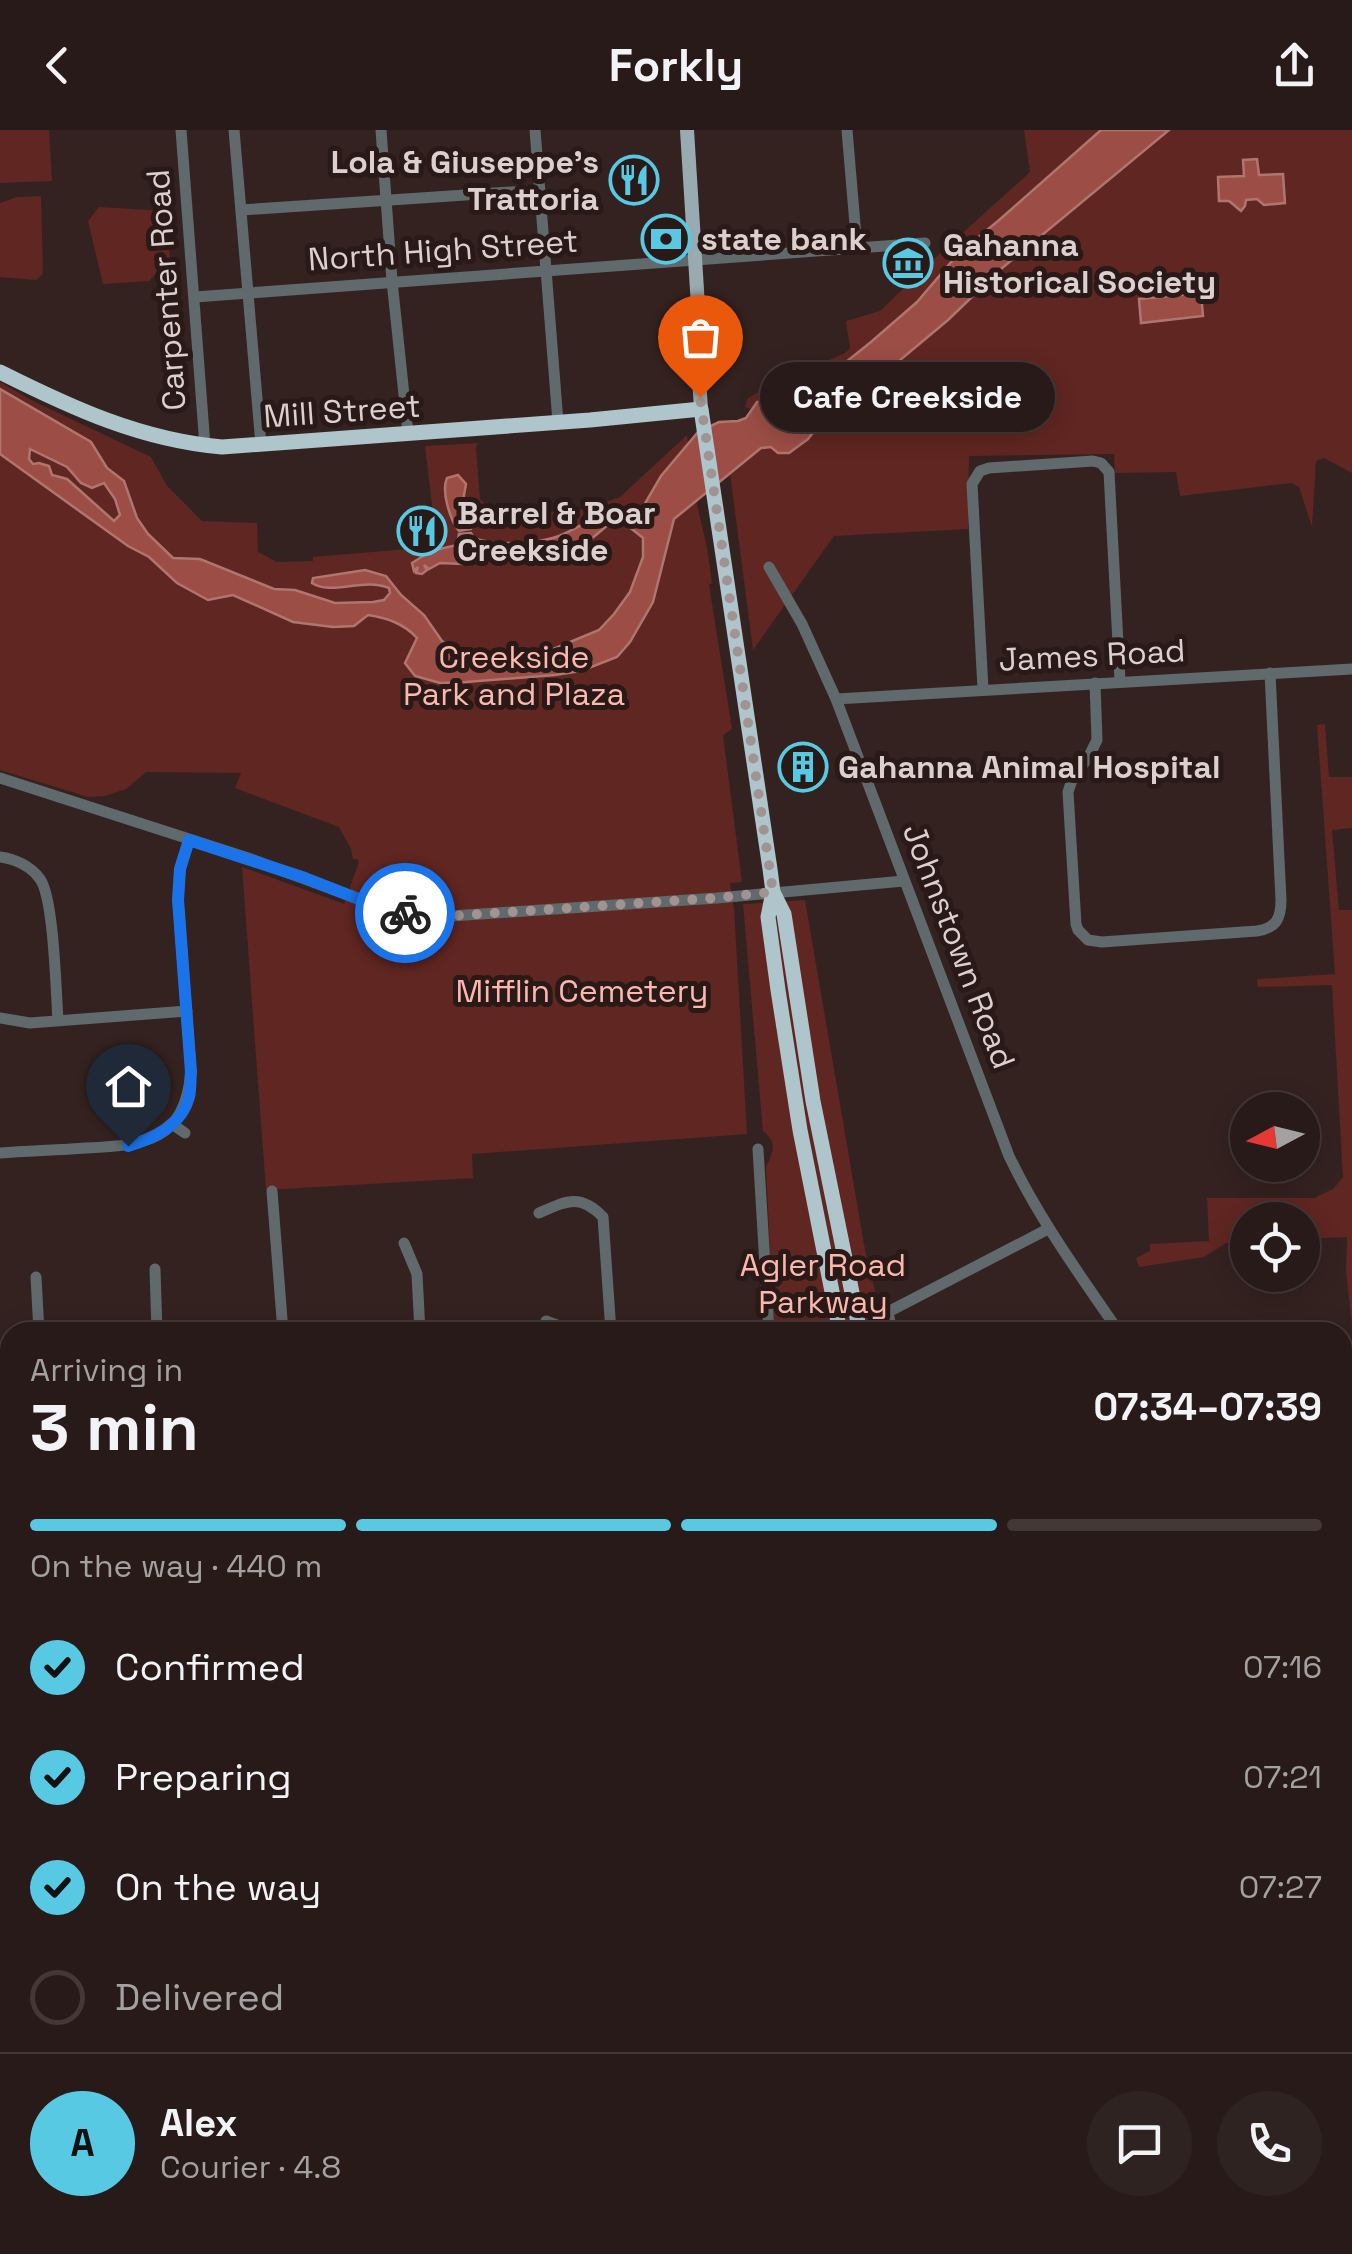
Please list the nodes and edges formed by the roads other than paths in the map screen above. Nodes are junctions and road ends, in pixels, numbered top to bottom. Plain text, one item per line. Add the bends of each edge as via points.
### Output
1 (182, 130) edge
2 (234, 130) edge
3 (381, 130) edge
4 (535, 130) edge
5 (687, 130) edge
6 (846, 130) edge
7 (540, 190) junction
8 (386, 201) junction
9 (240, 210) junction
10 (925, 243) dead end
11 (857, 248) junction
12 (696, 258) junction
13 (545, 270) junction
14 (392, 282) junction
15 (247, 292) junction
16 (195, 296) junction
17 (0, 372) edge
18 (702, 414) junction
19 (558, 422) junction
20 (408, 433) junction
21 (261, 444) junction
22 (205, 446) junction
23 (769, 567) dead end
24 (1352, 668) edge
25 (1270, 673) junction
26 (1120, 681) junction
27 (1095, 682) junction
28 (983, 689) junction
29 (836, 699) junction
30 (0, 778) edge
31 (189, 840) junction
32 (0, 856) edge
33 (904, 881) junction
34 (773, 892) junction
35 (187, 1011) junction
36 (0, 1018) edge
37 (58, 1020) junction
38 (172, 1124) junction
39 (186, 1133) dead end
40 (758, 1149) dead end
41 (0, 1153) edge
42 (272, 1191) dead end
43 (539, 1213) dead end
44 (1048, 1229) junction
45 (404, 1243) dead end
46 (154, 1270) dead end
47 (36, 1277) dead end
48 (38, 1322) edge
49 (157, 1322) edge
50 (282, 1322) edge
51 (419, 1322) edge
52 (610, 1322) edge
53 (768, 1322) edge
54 (838, 1322) edge
55 (858, 1322) edge
56 (890, 1322) edge
57 (1112, 1322) edge

1 - 16 street, Carpenter Road
2 - 9 street
3 - 8 street
4 - 7 street
5 - 12 main road
6 - 11 street
7 - 8 street
7 - 13 street
8 - 9 street
8 - 14 street
9 - 15 street
10 - 11 street, North High Street
11 - 12 street, North High Street
12 - 13 street, North High Street
12 - 18 main road
13 - 14 street, North High Street
13 - 19 street
14 - 15 street, North High Street
14 - 20 street
15 - 16 street, North High Street
15 - 21 street
16 - 22 street, Carpenter Road
17 - 22 highway, Mill Street via 112,424
18 - 19 highway, Mill Street
18 - 34 highway
19 - 20 highway, Mill Street
20 - 21 highway, Mill Street
21 - 22 highway, Mill Street
23 - 29 street, Johnstown Road
24 - 25 street, James Road
25 - 26 street, James Road
25 - 27 street via 1279,920 1257,931 1102,942 1088,940 1076,924 1068,800 1073,776 1097,740
26 - 27 street, James Road
26 - 28 street via 1110,477 1093,462 1038,464 980,471 972,484
27 - 28 street, James Road
28 - 29 street, James Road
29 - 33 street, Johnstown Road
30 - 31 street
31 - 34 street via 413,915
31 - 35 street via 178,900
32 - 37 street via 32,870 43,883
33 - 34 street
33 - 44 street, Johnstown Road via 1005,1147
34 - 54 highway via 768,917 778,990
34 - 55 highway via 784,914
35 - 37 street
35 - 38 street via 188,1098
36 - 37 street
38 - 39 street
38 - 41 street via 128,1146
40 - 53 street
42 - 50 street
43 - 52 street via 577,1200 602,1216
44 - 56 street via 888,1312
44 - 57 street, Johnstown Road
45 - 51 street via 417,1274
46 - 49 street
47 - 48 street

